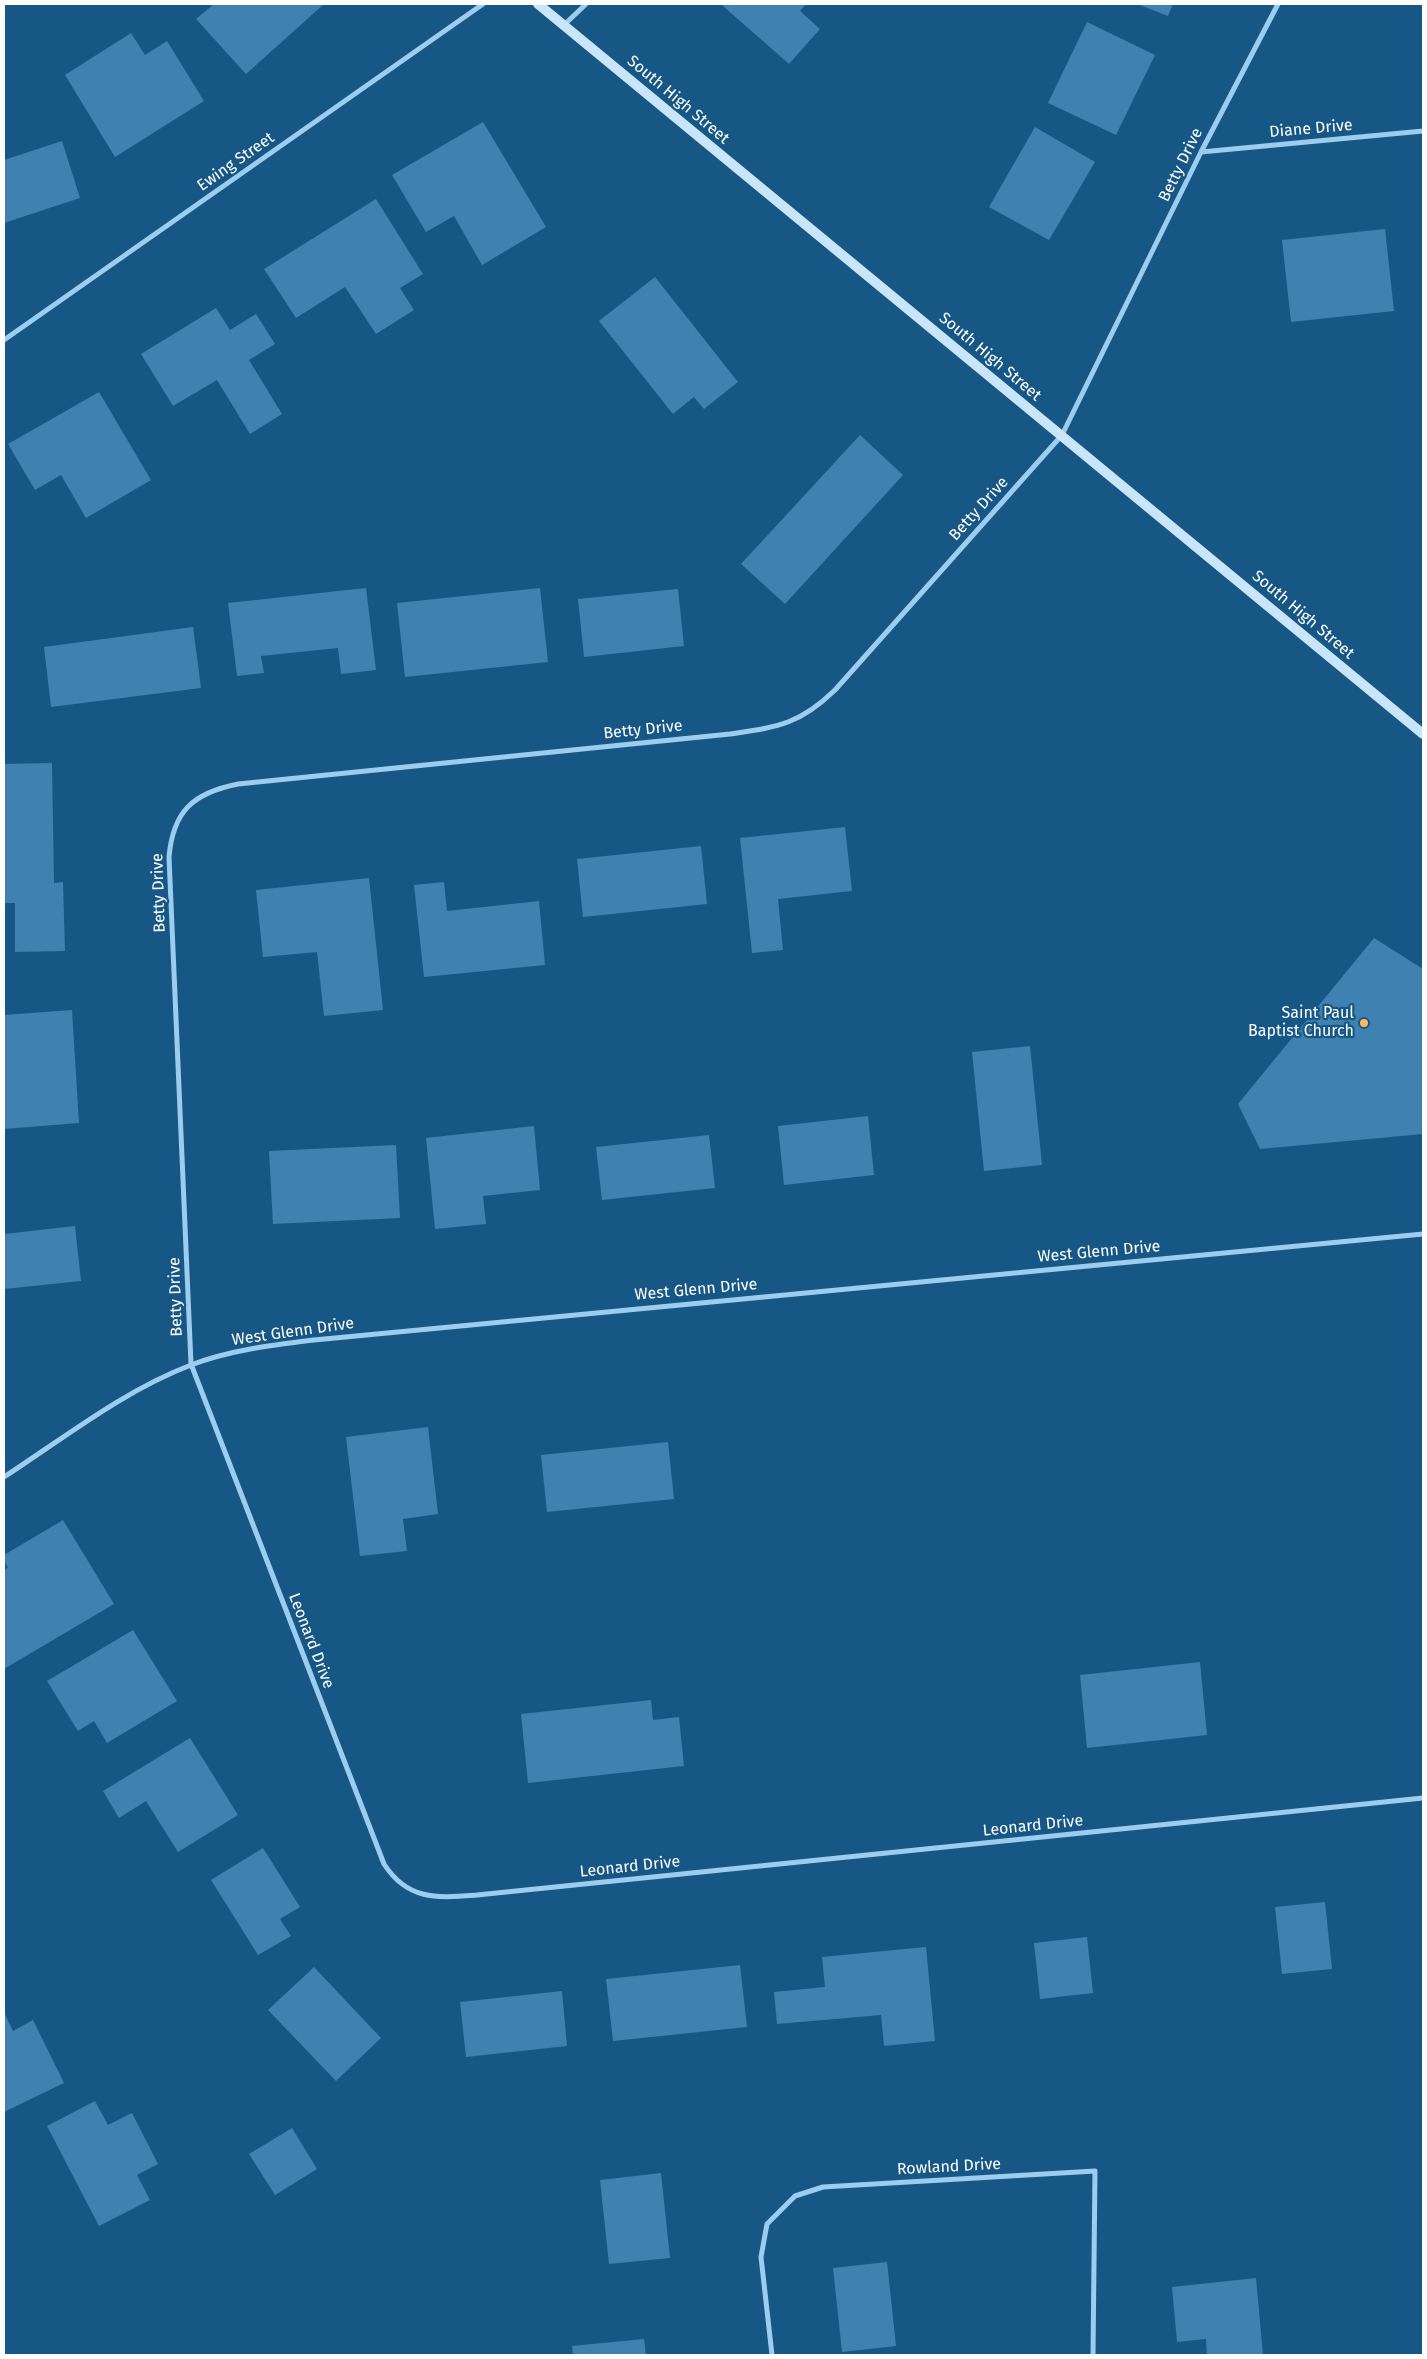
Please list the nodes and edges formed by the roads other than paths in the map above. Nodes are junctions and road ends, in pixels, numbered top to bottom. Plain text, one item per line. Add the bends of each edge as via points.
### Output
1 (483, 4) edge
2 (538, 4) edge
3 (586, 4) edge
4 (1278, 4) edge
5 (564, 25) junction
6 (1423, 131) edge
7 (1201, 152) junction
8 (4, 340) edge
9 (1062, 435) junction
10 (1423, 734) edge
11 (1423, 1234) edge
12 (191, 1364) junction
13 (4, 1477) edge
14 (1423, 1798) edge
15 (772, 2355) edge
16 (1093, 2355) edge

1 - 8 street, Ewing Street
2 - 5 main road, South High Street
3 - 5 street
4 - 7 street, Betty Drive
5 - 9 main road, South High Street
6 - 7 street, Diane Drive
7 - 9 street, Betty Drive
9 - 10 main road, South High Street
9 - 12 street, Betty Drive via 835,690 797,719 782,725 730,734 238,784 202,794 190,803 174,828 169,857
11 - 12 street, West Glenn Drive via 314,1340 257,1347
12 - 13 street, West Glenn Drive via 138,1390
12 - 14 street, Leonard Drive via 384,1864 400,1883 422,1895 477,1895
15 - 16 street, Rowland Drive via 760,2257 767,2224 795,2196 823,2187 1094,2171

